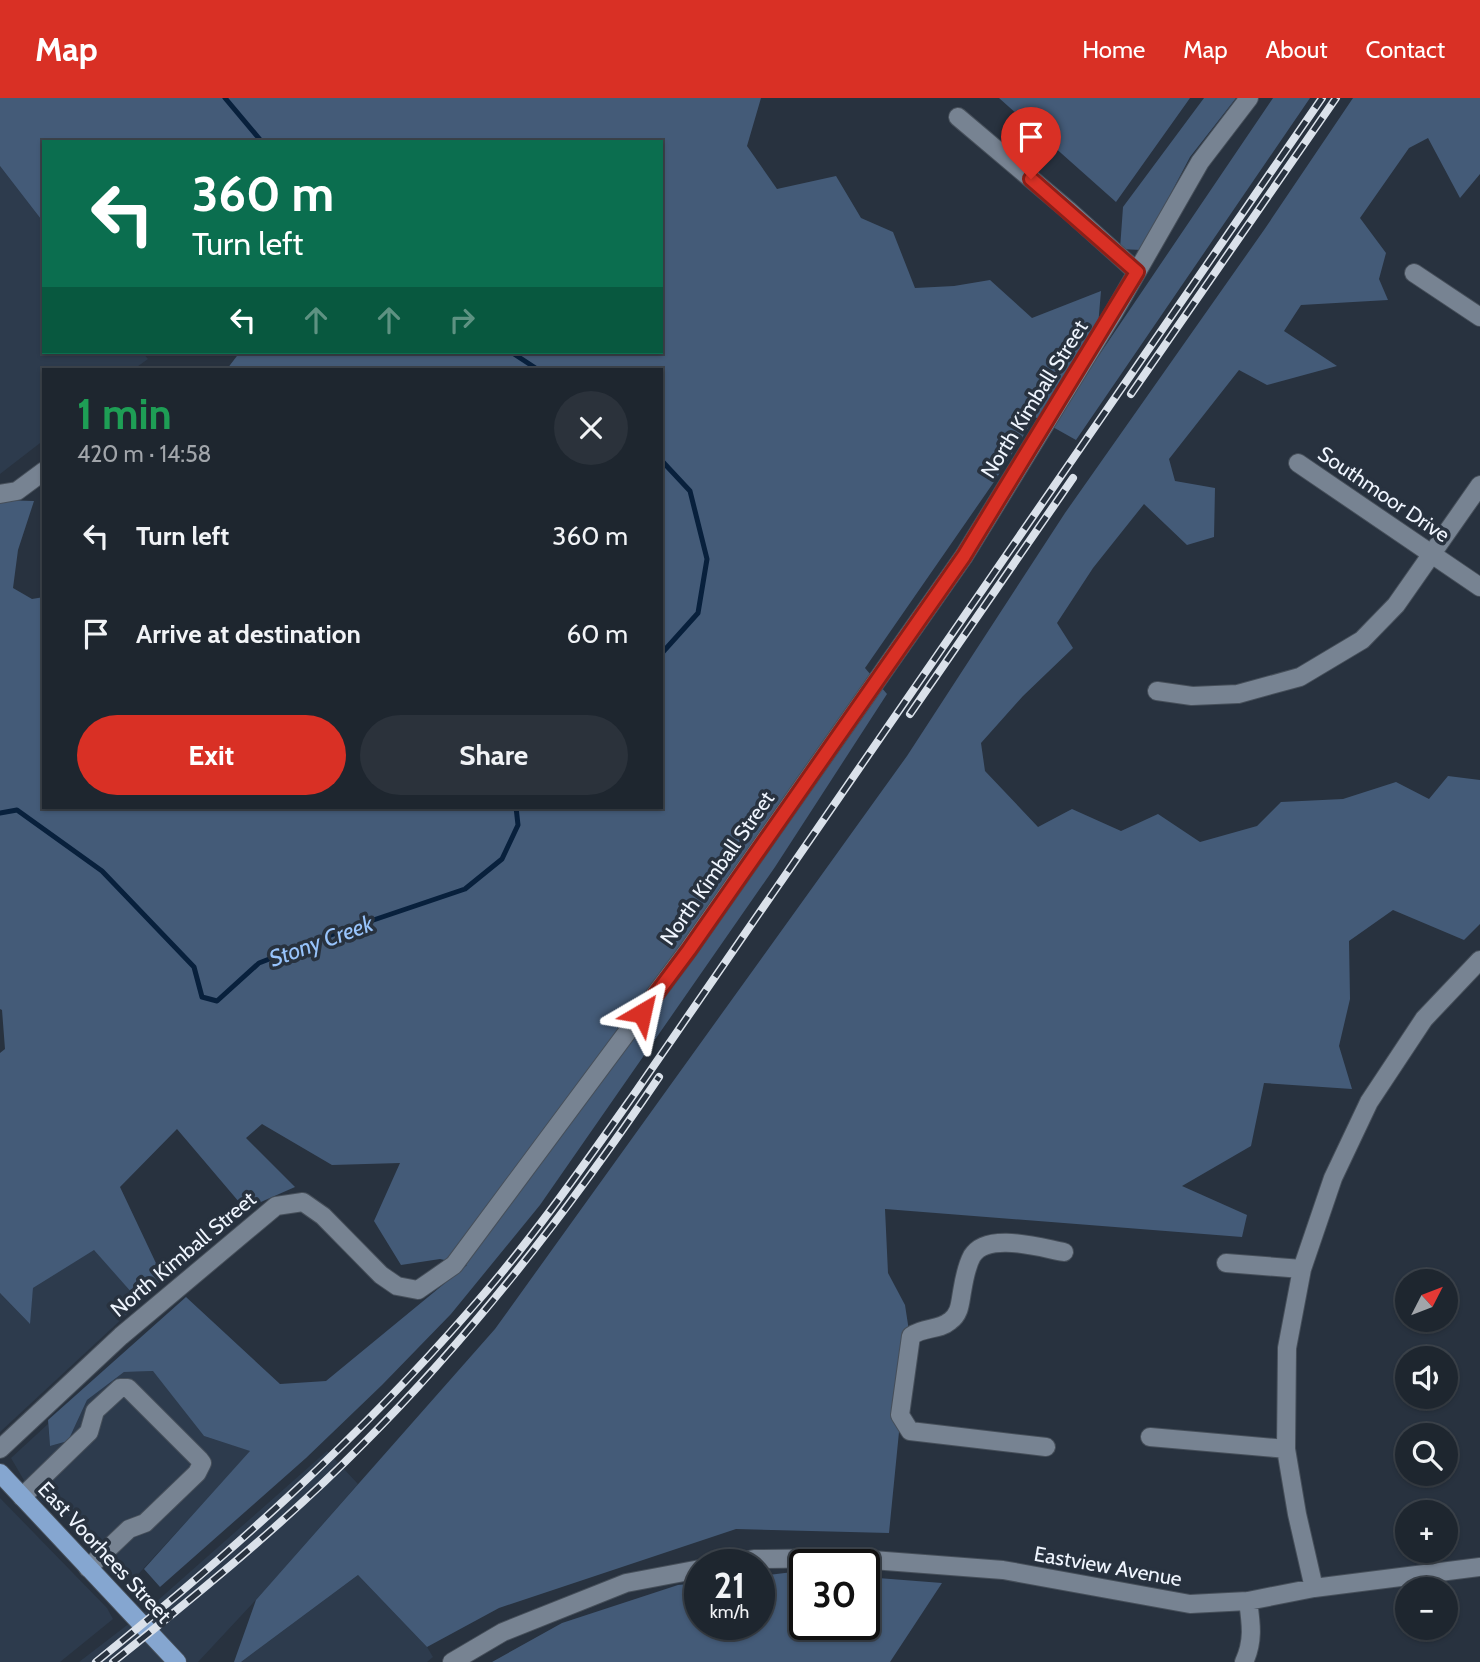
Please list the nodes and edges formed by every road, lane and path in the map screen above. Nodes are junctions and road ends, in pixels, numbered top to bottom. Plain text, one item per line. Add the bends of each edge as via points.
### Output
1 (1250, 98) edge
2 (958, 117) dead end
3 (1137, 272) junction
4 (1414, 273) dead end
5 (1480, 317) edge
6 (1298, 463) dead end
7 (42, 472) edge
8 (1480, 485) edge
9 (0, 494) edge
10 (1433, 554) junction
11 (1480, 587) edge
12 (1157, 691) dead end
13 (1480, 960) edge
14 (1064, 1252) dead end
15 (1226, 1263) dead end
16 (1302, 1269) junction
17 (1150, 1437) dead end
18 (1046, 1447) dead end
19 (0, 1449) edge
20 (1286, 1450) junction
21 (0, 1473) edge
22 (22, 1497) junction
23 (775, 1559) edge
24 (1480, 1567) edge
25 (88, 1568) junction
26 (684, 1572) edge
27 (1314, 1588) junction
28 (1248, 1601) junction
29 (177, 1662) edge
30 (452, 1662) edge
31 (1244, 1662) edge

1 - 3 street, North Kimball Street via 1200,162
2 - 3 street
3 - 19 street, North Kimball Street via 964,556 689,950 454,1265 418,1290 397,1286 303,1202 276,1206 121,1336
4 - 5 street
6 - 10 street, Southmoor Drive
7 - 9 street via 17,491
8 - 10 street
10 - 11 street, Southmoor Drive
10 - 12 street via 1396,605 1362,640 1300,677 1238,694 1192,696
13 - 16 street via 1424,1019 1369,1102 1332,1178
14 - 18 street via 1012,1242 986,1244 973,1253 959,1310 951,1321 911,1336 900,1415 910,1431
15 - 16 street
16 - 20 street via 1287,1348
17 - 20 street
20 - 27 street
21 - 22 main road, East Voorhees Street
22 - 25 main road, East Voorhees Street
22 - 25 street via 89,1432 95,1410 120,1388 128,1388 199,1459 202,1463 197,1473 145,1523 129,1529
23 - 28 street, Eastview Avenue via 846,1558 1003,1570 1190,1604
24 - 27 street, Eastview Avenue
25 - 29 main road, East Voorhees Street
26 - 30 street via 626,1583 503,1632
27 - 28 street, Eastview Avenue
28 - 31 street via 1251,1648

